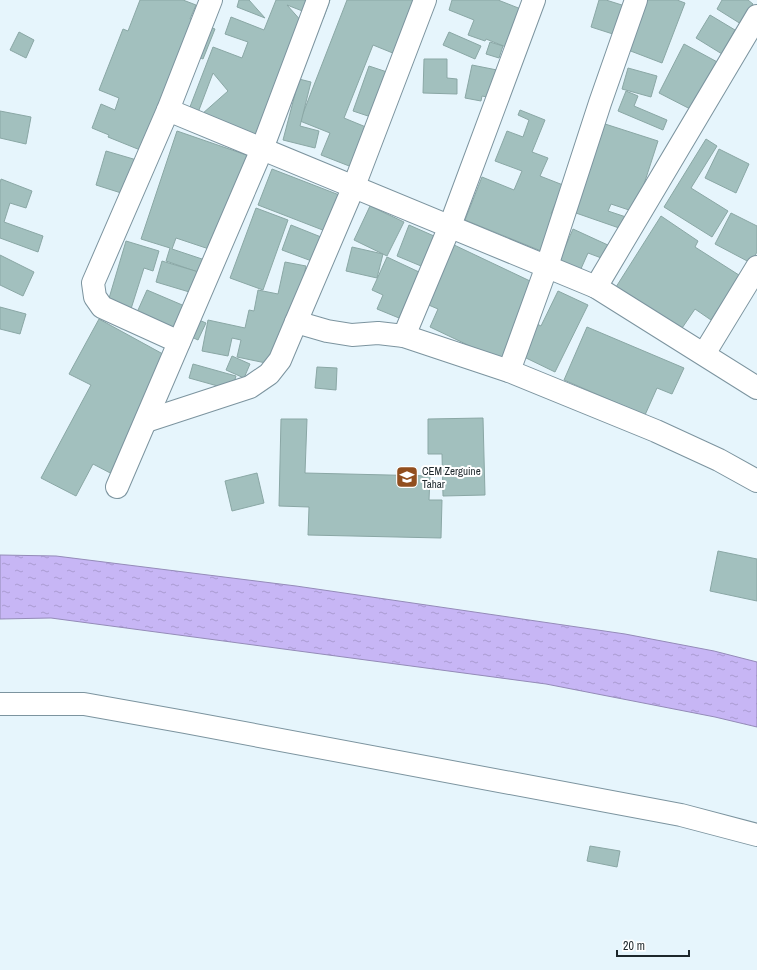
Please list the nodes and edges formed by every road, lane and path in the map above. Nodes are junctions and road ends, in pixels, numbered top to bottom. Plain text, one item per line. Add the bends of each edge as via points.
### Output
1 (211, 0) edge
2 (318, 0) edge
3 (424, 0) edge
4 (534, 0) edge
5 (636, 0) edge
6 (757, 16) edge
7 (168, 110) junction
8 (262, 149) junction
9 (354, 186) junction
10 (450, 226) junction
11 (547, 266) junction
12 (757, 266) edge
13 (596, 287) junction
14 (296, 322) junction
15 (404, 336) junction
16 (179, 342) junction
17 (704, 354) junction
18 (509, 371) junction
19 (757, 388) edge
20 (146, 421) junction
21 (757, 481) edge
22 (117, 487) dead end
23 (0, 704) edge
24 (757, 835) edge

1 - 7 street
2 - 8 street
3 - 9 street
4 - 10 street
5 - 11 street
6 - 13 street
7 - 8 street
7 - 16 street via 93,283 95,296 102,307
8 - 9 street
8 - 16 street
9 - 10 street
9 - 14 street
10 - 11 street
10 - 15 street
11 - 13 street
11 - 18 street
12 - 17 street
13 - 17 street
14 - 15 street via 327,332
14 - 20 street via 280,360 269,374 250,386
15 - 18 street
16 - 20 street
17 - 19 street
18 - 21 street via 656,431
20 - 22 street
23 - 24 street via 84,704 673,813

